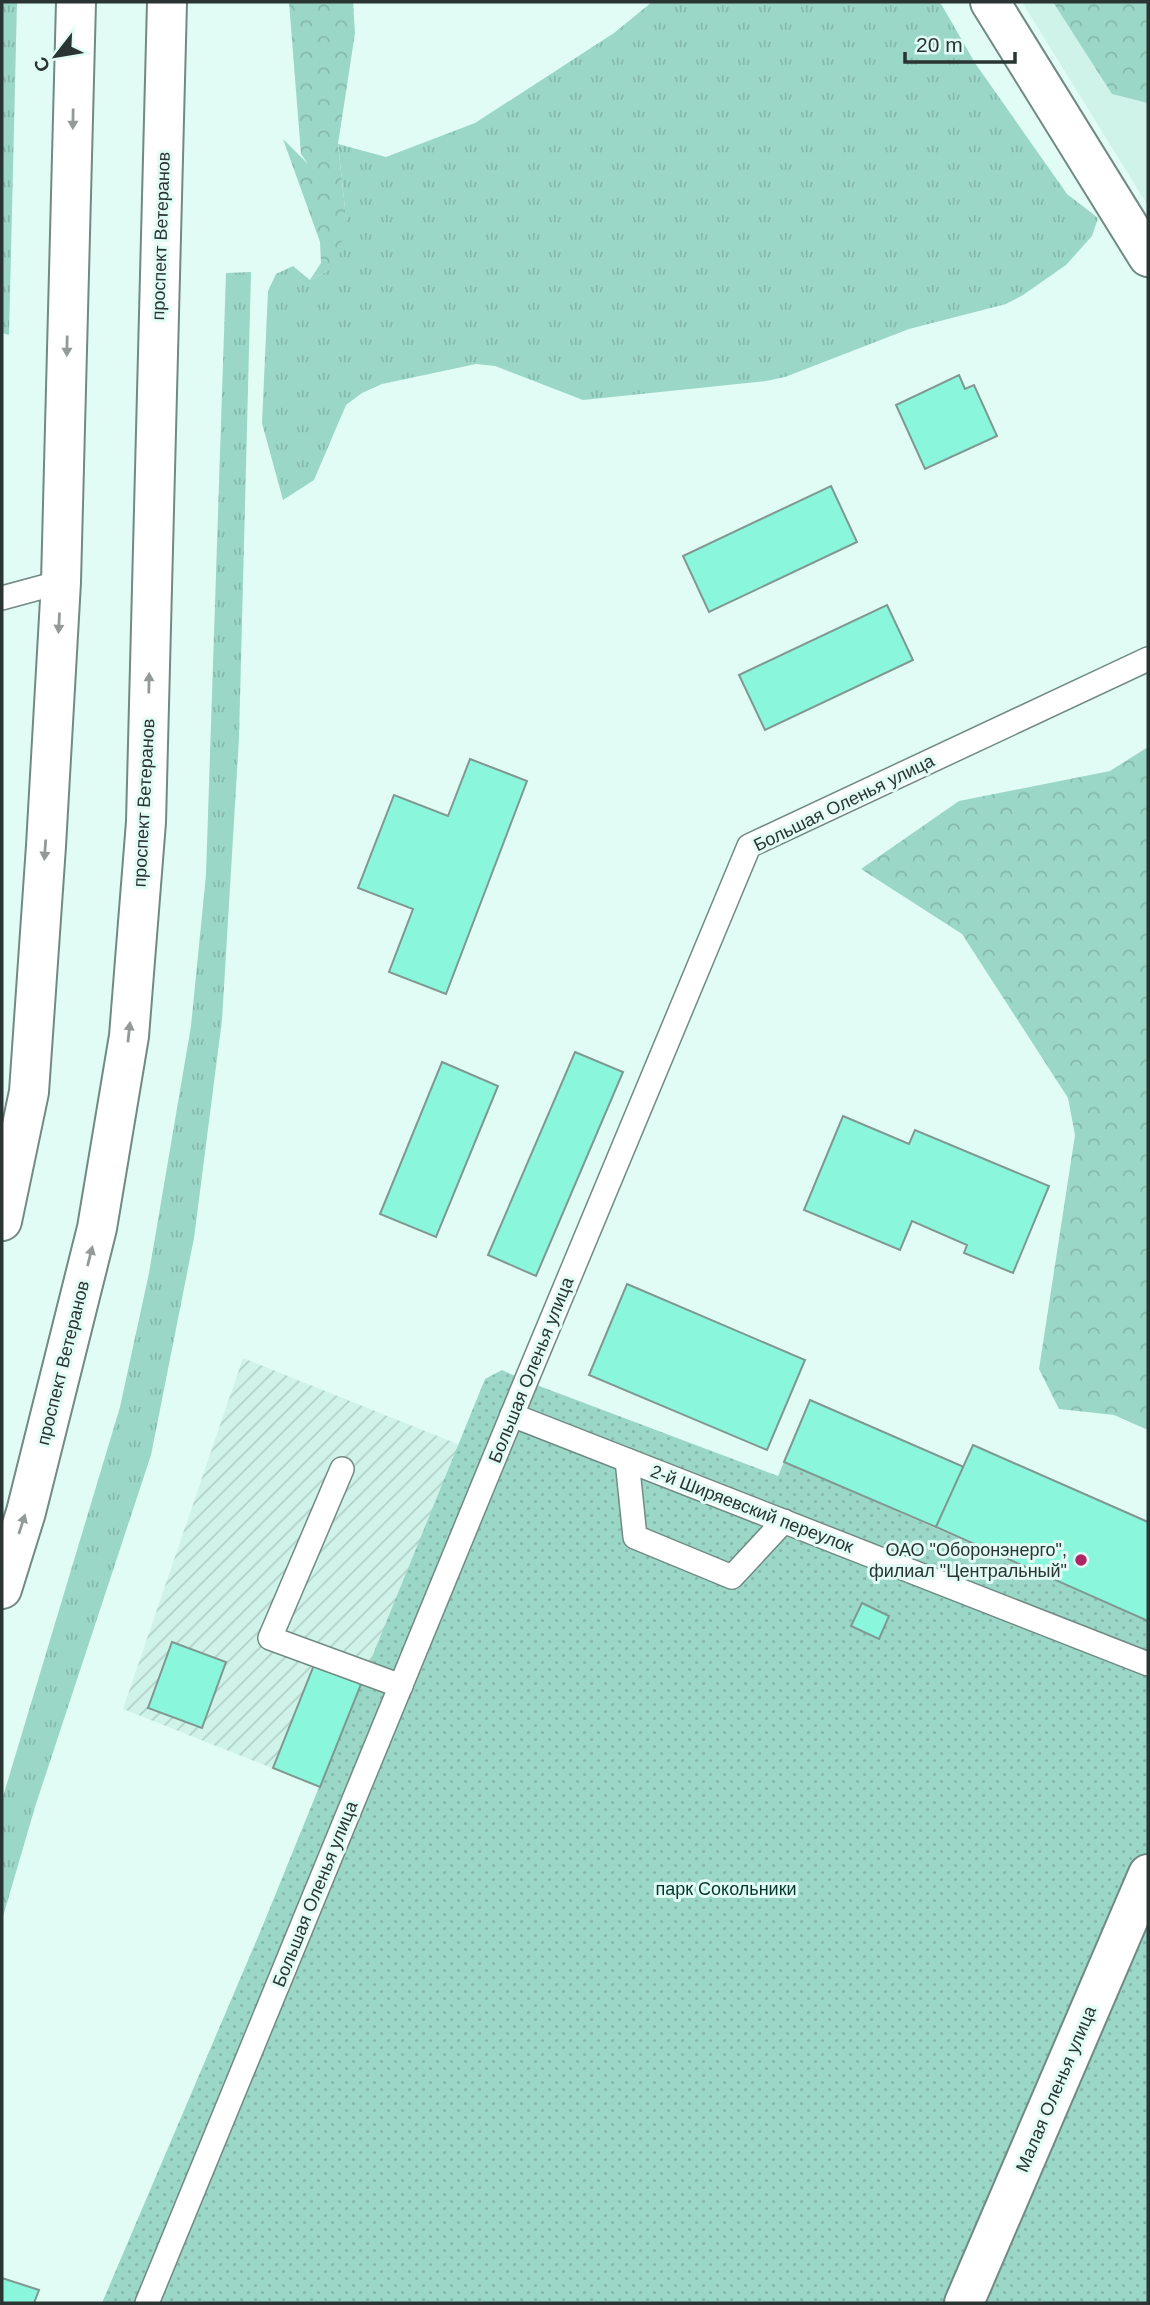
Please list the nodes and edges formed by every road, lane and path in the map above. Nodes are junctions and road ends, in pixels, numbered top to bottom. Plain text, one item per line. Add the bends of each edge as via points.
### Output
1 (76, 2) edge
2 (167, 2) edge
3 (990, 2) edge
4 (1148, 257) edge
5 (61, 582) junction
6 (2, 598) edge
7 (1148, 659) edge
8 (2, 1221) edge
9 (512, 1415) junction
10 (627, 1460) junction
11 (342, 1469) dead end
12 (784, 1521) junction
13 (2, 1589) edge
14 (1148, 1664) edge
15 (401, 1686) junction
16 (1148, 1874) edge
17 (147, 2303) edge
18 (964, 2303) edge

1 -> 5 main road
13 -> 2 main road, проспект Ветеранов via 26,1512 97,1228 129,1036 146,822
3 - 4 main road
5 - 6 lane
5 -> 8 main road via 29,1093
7 - 9 lane, Большая Оленья улица via 749,846
9 - 10 lane, 2-й Ширяевский переулок
9 - 15 lane, Большая Оленья улица
10 - 12 lane, 2-й Ширяевский переулок
10 - 12 lane via 635,1537 732,1577
11 - 15 lane via 270,1638
12 - 14 lane, 2-й Ширяевский переулок
15 - 17 lane, Большая Оленья улица
16 - 18 main road, Малая Оленья улица

